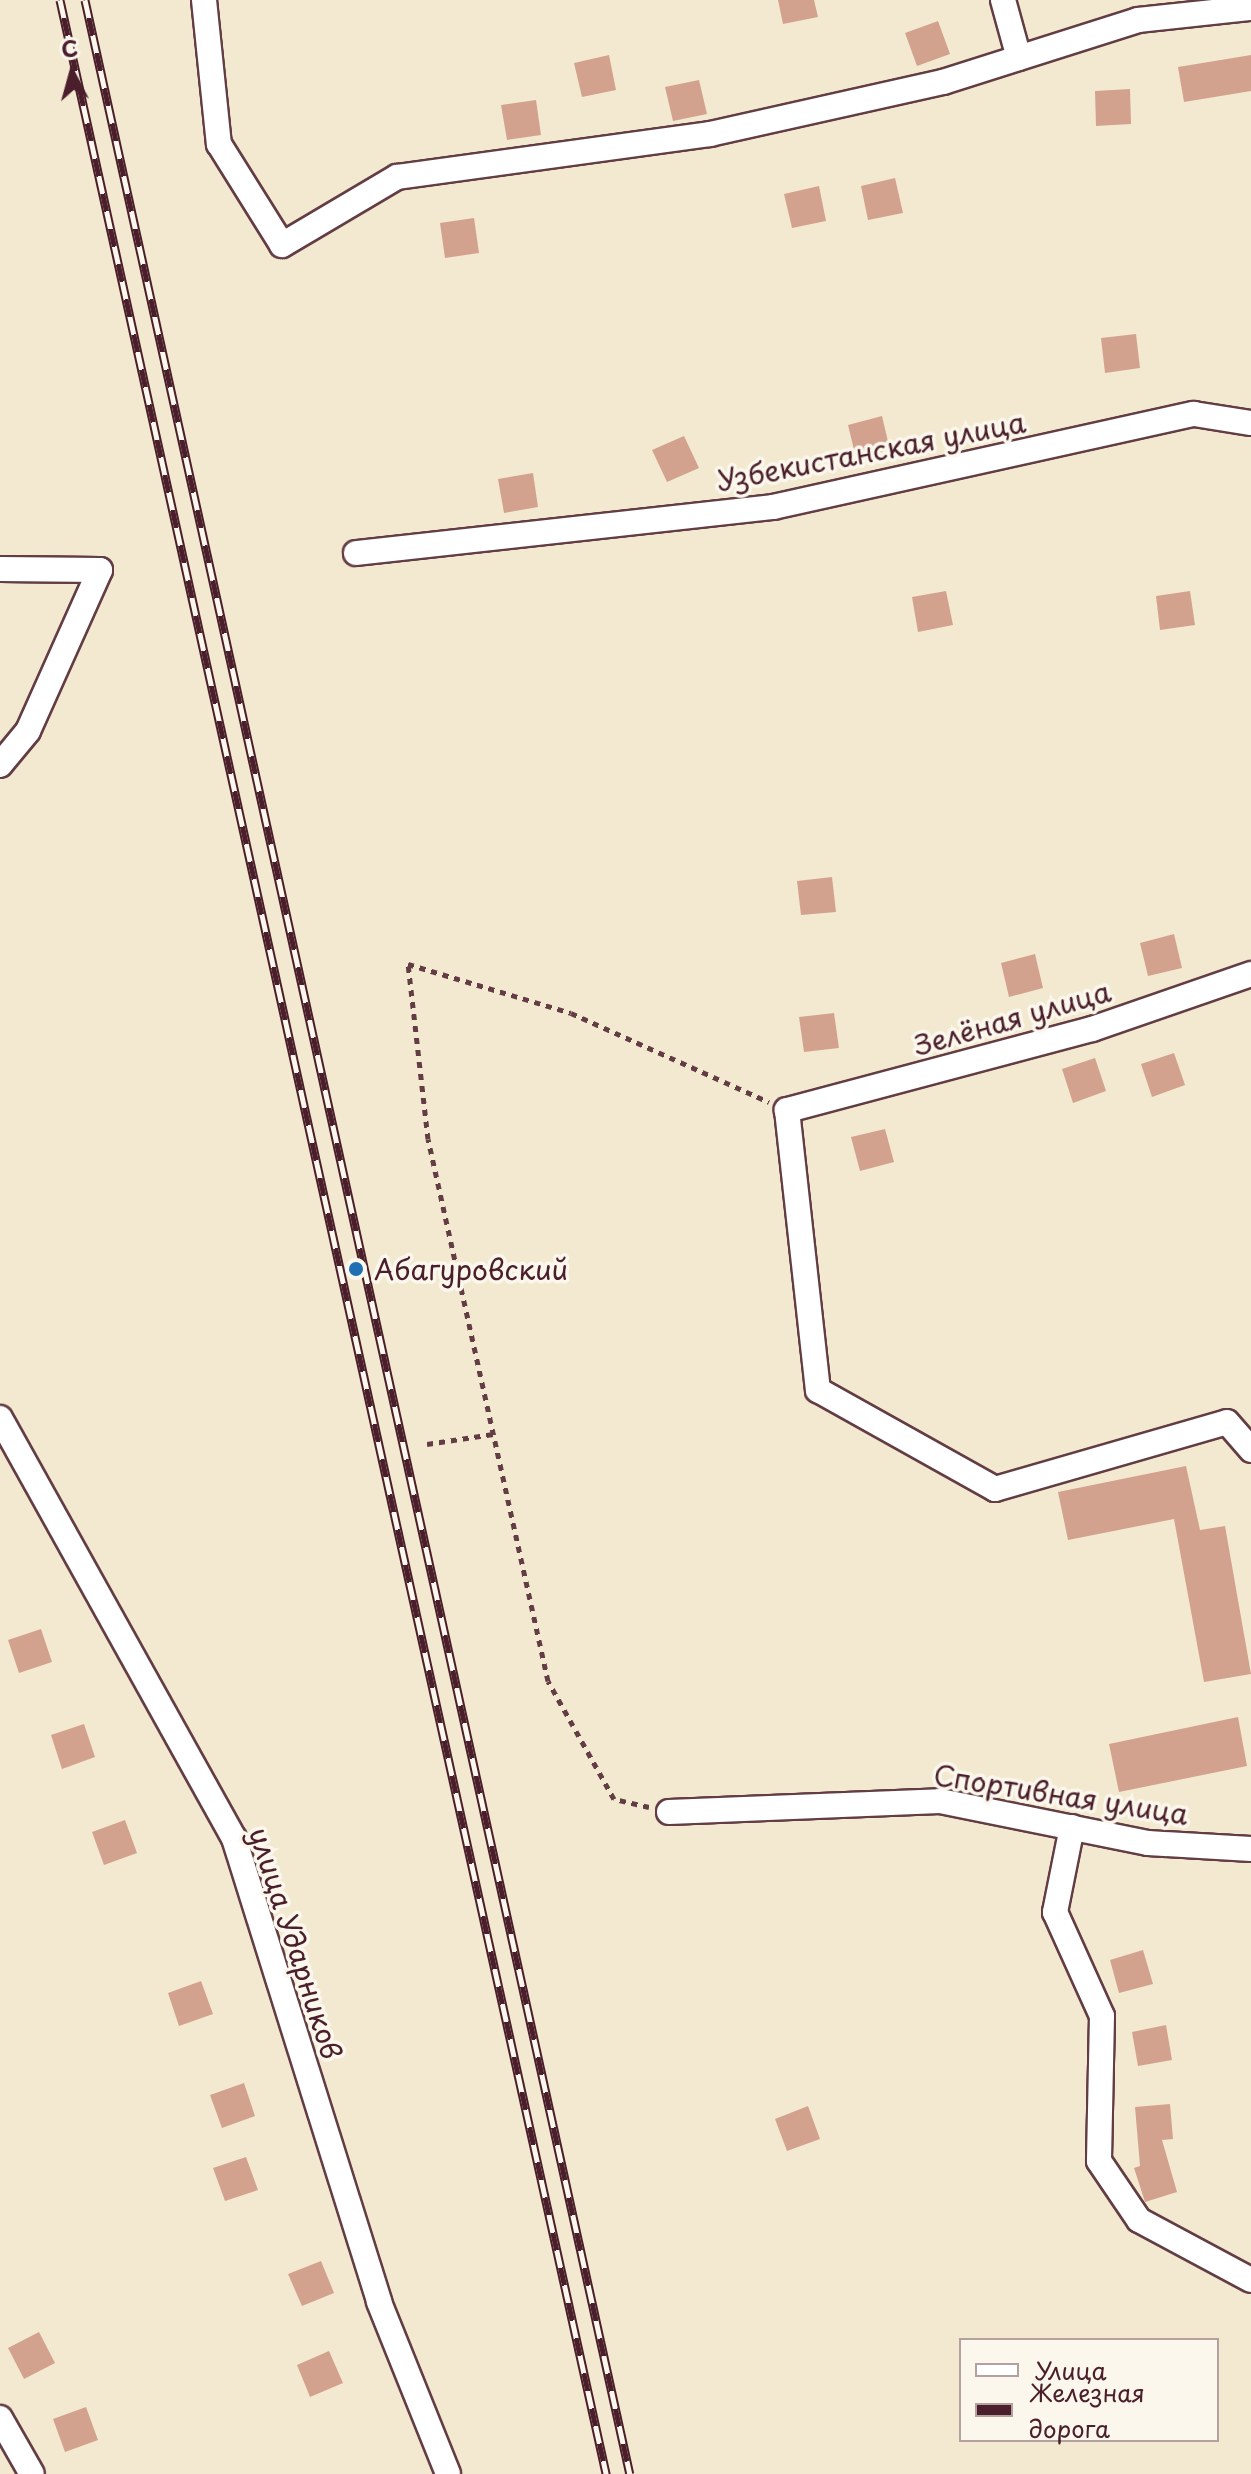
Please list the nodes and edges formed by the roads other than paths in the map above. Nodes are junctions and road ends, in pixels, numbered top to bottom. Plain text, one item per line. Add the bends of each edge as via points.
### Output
1 (204, 0) edge
2 (1003, 0) edge
3 (1251, 8) edge
4 (1019, 58) junction
5 (1251, 423) edge
6 (356, 553) dead end
7 (0, 569) edge
8 (0, 765) edge
9 (1251, 974) edge
10 (0, 1418) edge
11 (1251, 1450) edge
12 (669, 1812) road end
13 (1072, 1827) junction
14 (1251, 1849) edge
15 (1251, 2280) edge
16 (0, 2418) edge
17 (32, 2474) edge
18 (448, 2474) edge

1 - 4 street via 219,144 282,245 397,177 710,134
2 - 4 street
3 - 4 street via 1138,20
5 - 6 street, Узбекистанская улица via 1194,414 773,507
7 - 8 street via 100,570 28,731
9 - 11 street, Зелёная улица via 1092,1029 787,1110 818,1390 995,1489 1227,1422
10 - 18 street, улица Ударников via 234,1838 379,2302
12 - 13 street, Спортивная улица via 940,1801
13 - 14 street, Спортивная улица via 1148,1843
13 - 15 street via 1055,1912 1102,2016 1099,2161 1139,2220
16 - 17 street

